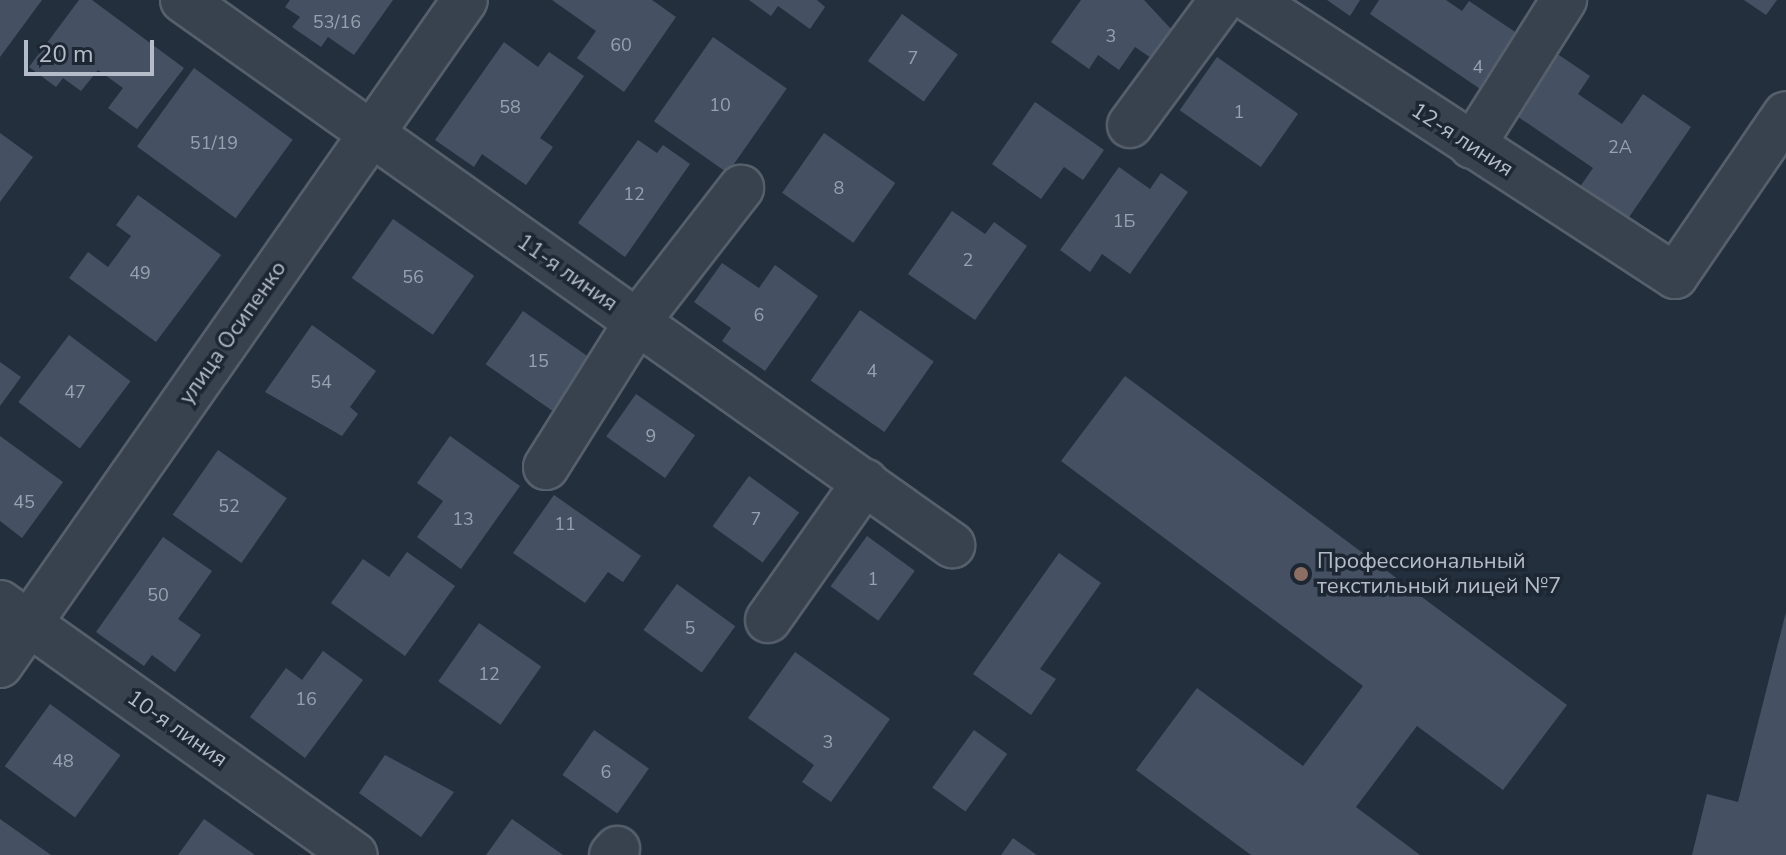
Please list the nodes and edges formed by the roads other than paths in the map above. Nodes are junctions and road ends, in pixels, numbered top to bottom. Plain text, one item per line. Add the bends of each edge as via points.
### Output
1 (183, 0) edge
2 (465, 0) edge
3 (1222, 0) edge
4 (1251, 0) edge
5 (1564, 0) edge
6 (1786, 114) edge
7 (1130, 125) dead end
8 (372, 135) junction
9 (1472, 146) junction
10 (741, 188) dead end
11 (637, 322) junction
12 (546, 467) dead end
13 (865, 482) junction
14 (952, 545) dead end
15 (14, 613) edge
16 (768, 620) dead end
17 (0, 665) edge
18 (299, 839) edge
19 (354, 855) edge

1 - 8 street, 11-я линия
2 - 8 street, улица Осипенко
3 - 7 street
4 - 9 street, 12-я линия
5 - 9 street
6 - 9 street, 12-я линия via 1675,276
8 - 11 street, 11-я линия
8 - 15 street, улица Осипенко
10 - 11 street
11 - 12 street
11 - 13 street, 11-я линия
13 - 14 street, 11-я линия
13 - 16 street
15 - 17 street, улица Осипенко
15 - 18 street, 10-я линия
18 - 19 street, 10-я линия

